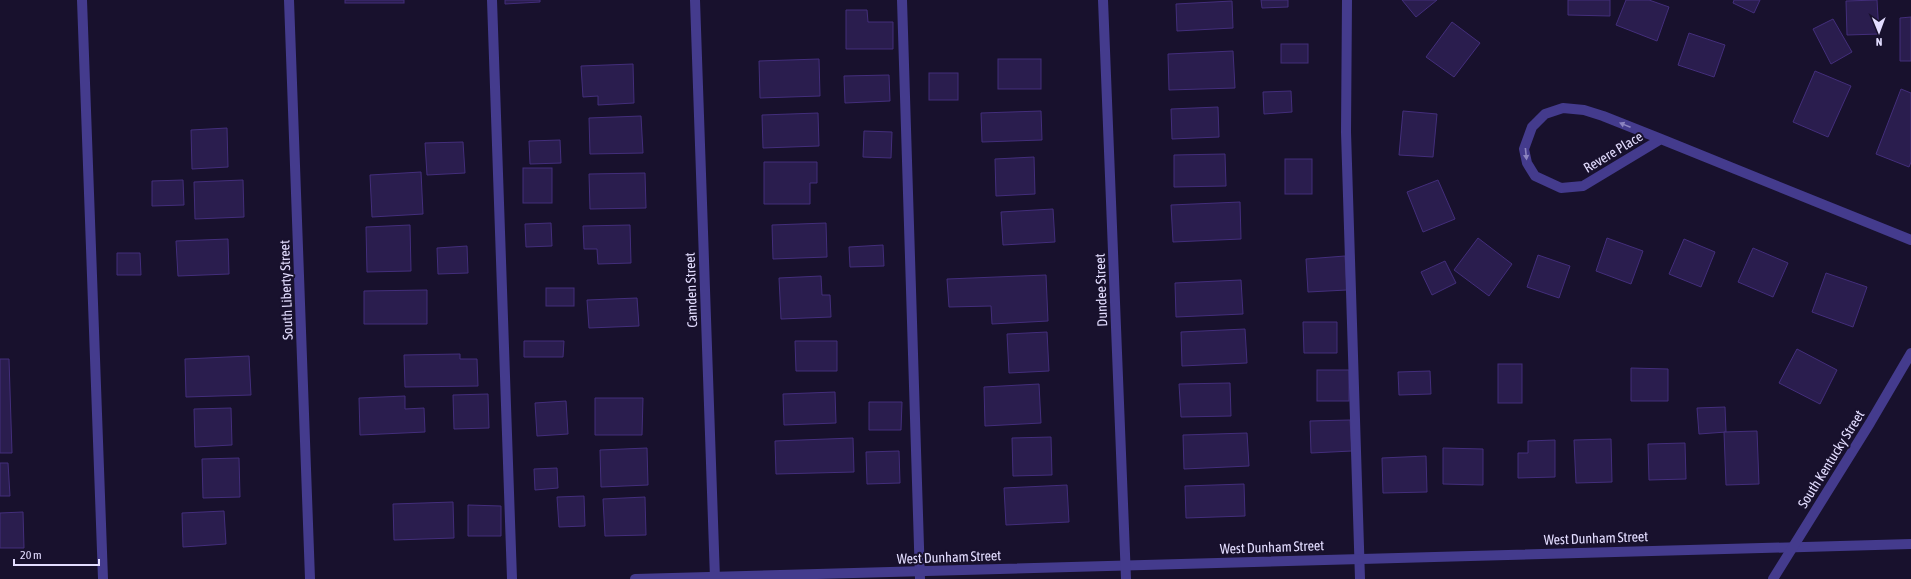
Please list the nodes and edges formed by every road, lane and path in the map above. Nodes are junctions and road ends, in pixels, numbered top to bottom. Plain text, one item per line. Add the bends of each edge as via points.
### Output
1 (82, 0) edge
2 (289, 0) edge
3 (492, 0) edge
4 (695, 0) edge
5 (902, 0) edge
6 (1103, 0) edge
7 (1347, 0) edge
8 (1661, 139) junction
9 (1911, 240) edge
10 (1911, 353) edge
11 (1911, 544) edge
12 (1792, 546) junction
13 (1360, 559) junction
14 (1126, 566) junction
15 (920, 576) edge
16 (715, 578) edge
17 (103, 579) edge
18 (310, 579) edge
19 (512, 579) edge
20 (635, 579) edge
21 (1126, 579) edge
22 (1360, 579) edge
23 (1773, 579) edge

1 - 17 street
2 - 18 street, South Liberty Street
3 - 19 street
4 - 16 street, Camden Street
5 - 15 street
6 - 14 street, Dundee Street
7 - 13 street via 1346,132
8 -> 8 street, Revere Place via 1603,116 1584,110 1563,108 1545,114 1532,127 1524,149 1527,163 1535,176 1561,188 1583,186
8 - 9 street, Revere Place
10 - 12 street, South Kentucky Street
11 - 12 street, West Dunham Street
12 - 13 street, West Dunham Street
12 - 23 street, South Kentucky Street
13 - 14 street, West Dunham Street
13 - 22 street
14 - 15 street, West Dunham Street
14 - 21 street, Dundee Street
15 - 16 street, West Dunham Street
16 - 20 street, West Dunham Street

